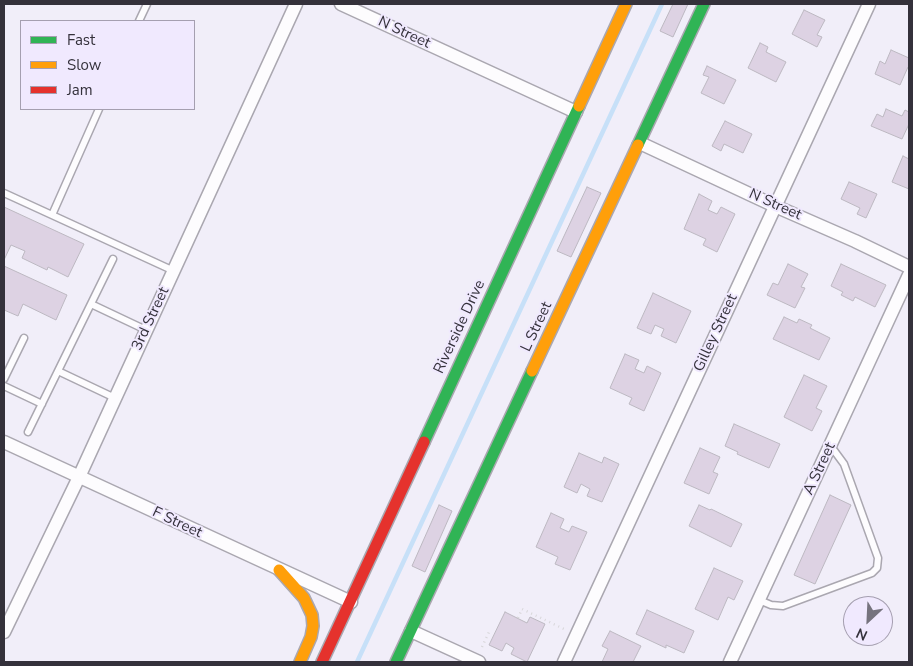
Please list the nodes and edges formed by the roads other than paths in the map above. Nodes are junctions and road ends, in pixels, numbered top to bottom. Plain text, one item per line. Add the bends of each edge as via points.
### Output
1 (147, 4) edge
2 (296, 4) edge
3 (341, 4) edge
4 (626, 4) edge
5 (704, 4) edge
6 (869, 4) edge
7 (139, 20) edge
8 (100, 110) edge
9 (576, 112) junction
10 (640, 143) junction
11 (4, 193) edge
12 (775, 206) junction
13 (52, 215) junction
14 (113, 258) dead end
15 (909, 267) edge
16 (174, 271) junction
17 (909, 275) edge
18 (91, 304) junction
19 (146, 330) junction
20 (24, 338) dead end
21 (58, 371) junction
22 (4, 379) edge
23 (4, 386) edge
24 (115, 398) junction
25 (42, 404) junction
26 (28, 432) dead end
27 (4, 442) edge
28 (830, 445) junction
29 (79, 477) junction
30 (279, 570) junction
31 (759, 600) junction
32 (351, 602) junction
33 (411, 631) junction
34 (4, 632) edge
35 (477, 661) edge
36 (300, 662) edge
37 (322, 662) edge
38 (396, 662) edge
39 (564, 662) edge
40 (730, 662) edge

1 - 7 lane
2 - 16 street, 3rd Street
3 - 9 street, N Street
4 - 9 street, Riverside Drive
5 - 10 street, L Street
6 - 12 street, Gilley Street
8 - 13 lane
9 - 32 street, Riverside Drive
10 - 12 street, N Street
10 - 33 street, L Street
11 - 13 lane
12 - 15 street, N Street
12 - 39 street, Gilley Street
13 - 16 lane
14 - 18 lane
16 - 19 street, 3rd Street
17 - 28 street, A Street
18 - 19 lane
18 - 21 lane
19 - 24 street, 3rd Street
20 - 22 lane
21 - 24 lane
21 - 25 lane
23 - 25 lane
24 - 29 street, 3rd Street
25 - 26 lane
27 - 29 street, F Street
28 - 31 street, A Street
28 - 31 lane via 844,464 878,558 877,568 872,573 784,606
29 - 30 street, F Street
29 - 34 street, 3rd Street
30 - 32 street, F Street
30 - 36 street via 304,598 312,615 311,637
31 - 40 street, A Street
32 - 37 street, Riverside Drive
33 - 35 street
33 - 38 street, L Street

